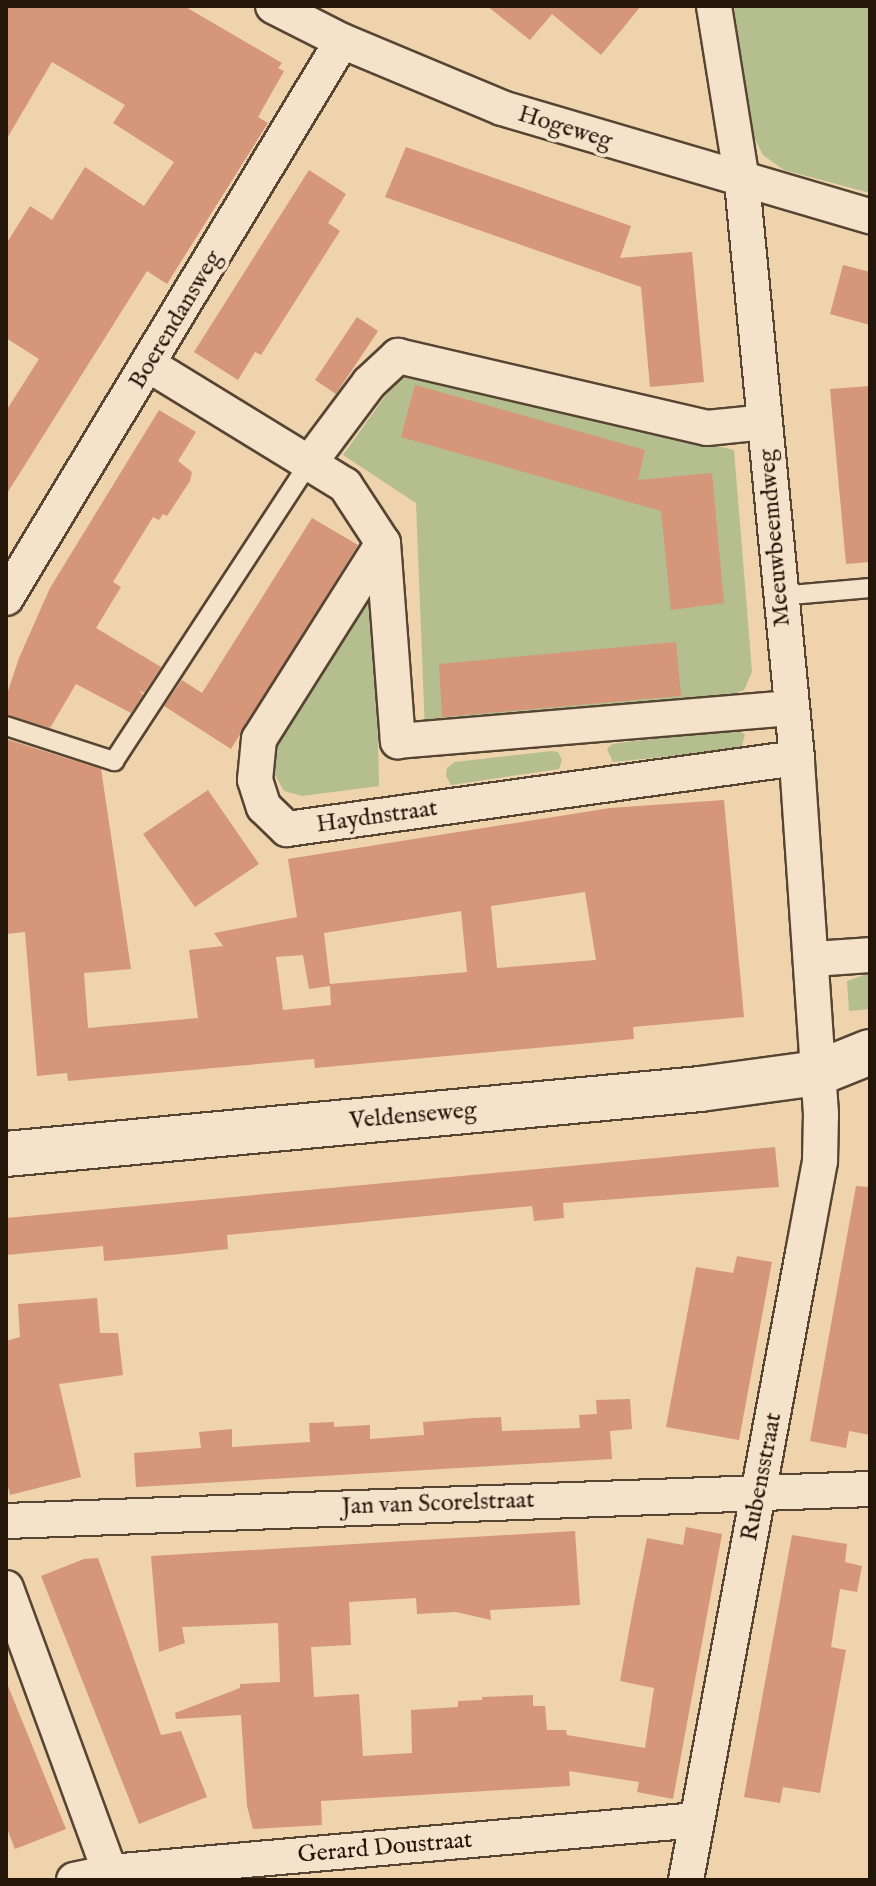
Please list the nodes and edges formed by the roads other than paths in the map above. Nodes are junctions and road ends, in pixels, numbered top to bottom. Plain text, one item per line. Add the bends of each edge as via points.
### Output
1 (273, 6) edge
2 (714, 6) edge
3 (342, 41) junction
4 (742, 181) junction
5 (870, 216) edge
6 (149, 365) junction
7 (765, 422) junction
8 (310, 462) junction
9 (383, 543) junction
10 (870, 588) edge
11 (780, 596) junction
12 (6, 598) edge
13 (792, 708) junction
14 (6, 726) edge
15 (797, 758) junction
16 (870, 955) edge
17 (813, 959) junction
18 (870, 1052) edge
19 (818, 1073) junction
20 (870, 1082) edge
21 (6, 1154) edge
22 (870, 1489) edge
23 (760, 1491) junction
24 (6, 1521) edge
25 (6, 1588) edge
26 (697, 1820) junction
27 (112, 1876) edge
28 (74, 1880) edge
29 (686, 1880) edge

1 - 3 street, Hogeweg
2 - 4 street, Meeuwbeemdweg
3 - 4 street, Hogeweg via 502,108
3 - 6 street, Boerendansweg
4 - 5 street, Hogeweg
4 - 7 street, Meeuwbeemdweg
6 - 8 street
6 - 12 street, Boerendansweg
7 - 8 street via 707,428 398,356 369,383
7 - 11 street, Meeuwbeemdweg
8 - 9 street via 345,485
8 - 14 lane via 114,761
9 - 13 street via 398,741
9 - 15 street, Haydnstraat via 259,739 255,780 264,807 287,829
10 - 11 lane
11 - 13 street, Meeuwbeemdweg
13 - 15 street, Meeuwbeemdweg
15 - 17 street, Meeuwbeemdweg
16 - 17 street
17 - 19 street, Meeuwbeemdweg
18 - 19 street, Veldenseweg
19 - 20 street, Veldenseweg
19 - 21 street, Veldenseweg via 700,1089
19 - 23 street, Rubensstraat via 820,1161
22 - 23 street, Jan van Scorelstraat
23 - 24 street, Jan van Scorelstraat
23 - 26 street, Rubensstraat
25 - 27 street
26 - 27 street, Gerard Doustraat
26 - 29 street, Rubensstraat
27 - 28 street, Gerard Doustraat

